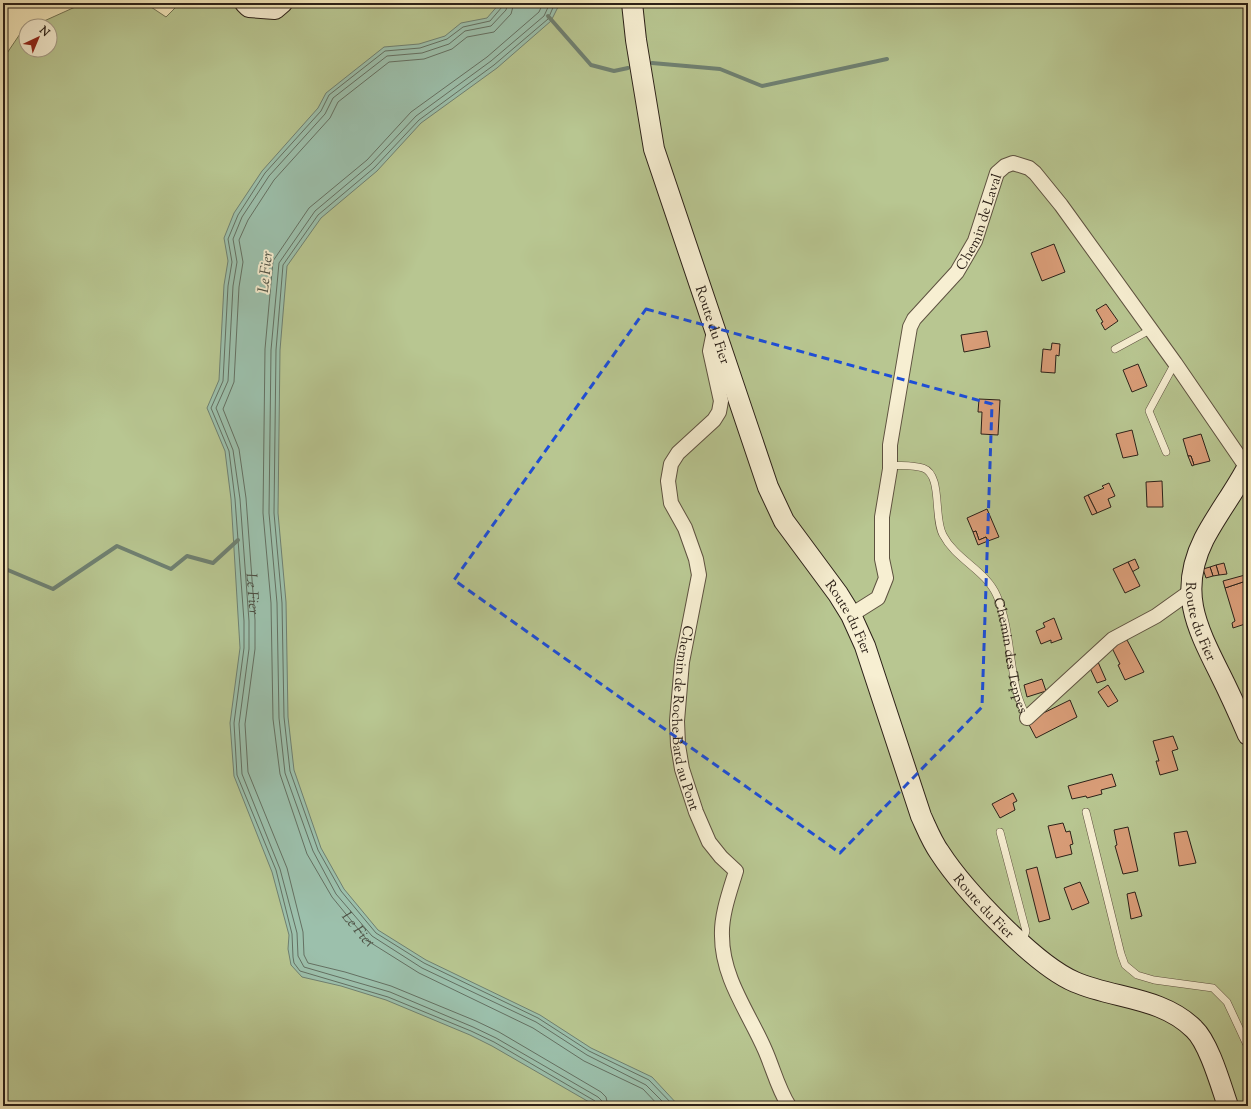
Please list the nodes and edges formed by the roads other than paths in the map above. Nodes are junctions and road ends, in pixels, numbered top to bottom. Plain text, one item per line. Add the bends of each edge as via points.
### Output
1 (245, 3) edge
2 (282, 3) edge
3 (632, 3) edge
4 (714, 328) junction
5 (1150, 330) junction
6 (1115, 348) dead end
7 (1175, 363) junction
8 (1166, 452) dead end
9 (890, 465) junction
10 (1247, 467) edge
11 (1191, 590) junction
12 (851, 615) junction
13 (1027, 718) joint
14 (1248, 734) edge
15 (1086, 812) dead end
16 (1000, 832) dead end
17 (1022, 943) junction
18 (1248, 1048) edge
19 (789, 1106) edge
20 (1228, 1106) edge

1 - 2 main road via 249,7 275,9
3 - 4 main road, Route du Fier via 654,149
4 - 12 main road, Route du Fier via 768,487 784,521
4 - 19 street, Chemin de Roche Bard au Pont via 710,351 721,401 719,412 714,420 678,453 671,464 668,481 671,503 685,528 699,575 682,662 677,720 678,745 682,769 709,842 736,871 723,921 722,937 727,968 741,1005 765,1050
5 - 6 lane
5 - 7 street, Chemin de Laval
5 - 9 street, Chemin de Laval via 1061,205 1035,173 1029,168 1013,163 1005,166 997,173 975,241 957,272 914,319 910,327 890,446
7 - 8 lane via 1149,411
7 - 10 street, Chemin de Laval
9 - 12 street, Chemin de Laval via 882,517 882,559 886,578 878,598
9 - 13 lane, Chemin des Teppes via 925,469 932,475 943,535 957,553 985,577 997,596 1004,620 1017,693
10 - 11 main road, Route du Fier via 1204,539 1192,576
11 - 13 street, Chemin des Teppes via 1156,616 1113,639
11 - 14 main road, Route du Fier via 1199,632
12 - 17 main road, Route du Fier via 866,646 928,832 961,881
15 - 18 lane via 1125,965 1138,975 1154,980 1213,988 1227,1002
16 - 17 lane via 1026,931
17 - 20 main road, Route du Fier via 1050,968 1073,981 1093,989 1160,1006 1180,1016 1196,1030 1208,1053

